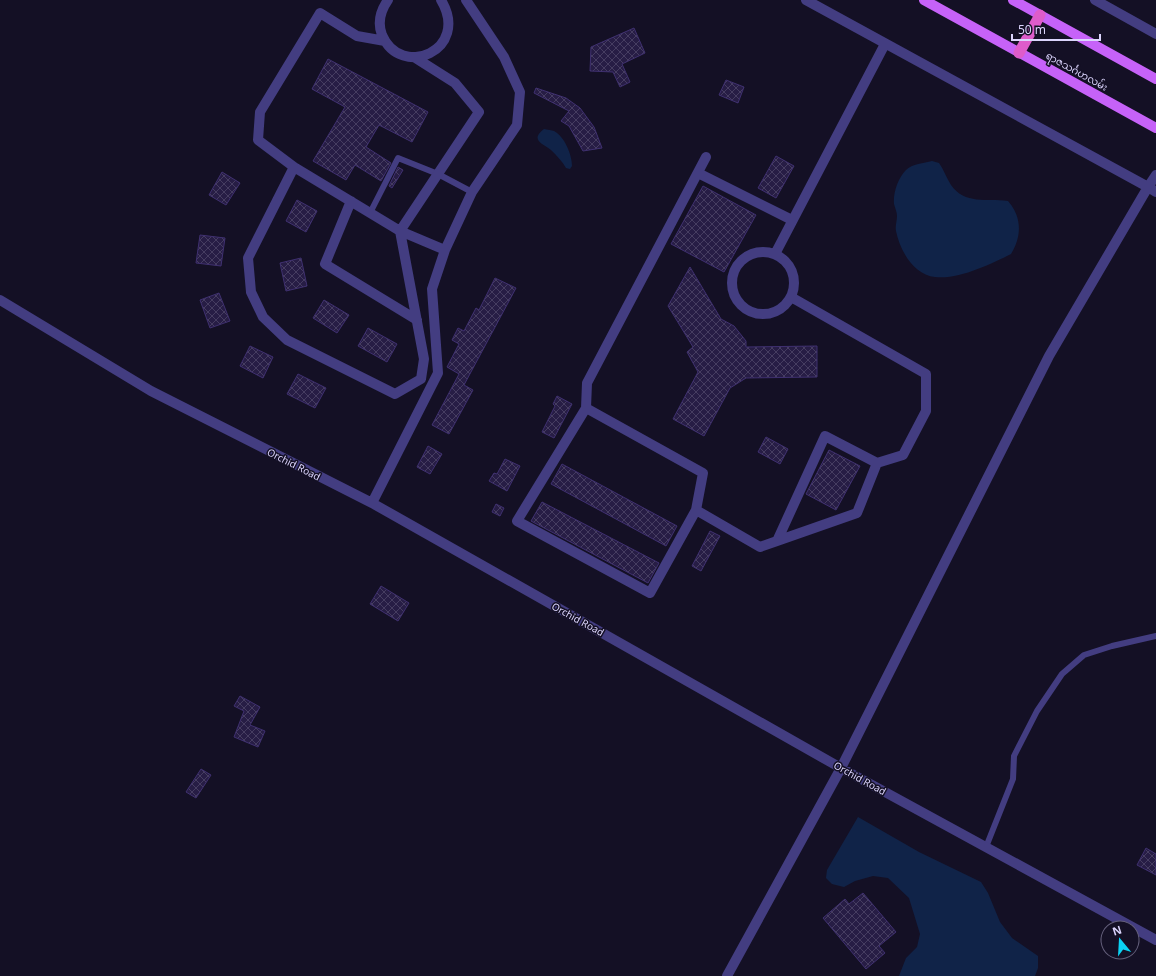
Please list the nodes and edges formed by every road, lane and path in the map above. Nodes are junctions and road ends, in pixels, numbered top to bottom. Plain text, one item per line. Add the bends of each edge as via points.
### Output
1 (388, 0) edge
2 (441, 0) edge
3 (466, 0) edge
4 (806, 0) edge
5 (924, 0) edge
6 (1013, 0) edge
7 (1095, 0) edge
8 (1040, 15) junction
9 (1156, 34) edge
10 (385, 41) junction
11 (885, 44) junction
12 (1019, 53) junction
13 (414, 57) junction
14 (1156, 79) edge
15 (1156, 128) edge
16 (706, 157) dead end
17 (294, 167) junction
18 (698, 172) junction
19 (438, 174) junction
20 (1156, 175) edge
21 (1152, 189) edge
22 (472, 192) junction
23 (351, 201) junction
24 (370, 213) junction
25 (792, 220) junction
26 (400, 231) junction
27 (445, 250) junction
28 (775, 254) junction
29 (791, 297) junction
30 (0, 300) edge
31 (417, 320) junction
32 (586, 408) junction
33 (877, 463) junction
34 (372, 503) junction
35 (696, 510) junction
36 (777, 540) junction
37 (1156, 636) edge
38 (841, 768) junction
39 (986, 847) junction
40 (1156, 940) edge
41 (727, 976) edge

1 - 10 street via 380,18 380,30
2 - 13 street via 447,10 448,32 435,50
3 - 22 street via 504,57 520,92 517,125
4 - 11 street
5 - 12 main road, ရာဇသင်္ဂဟလမ်း
6 - 8 main road
7 - 9 street
8 - 12 highway
8 - 14 main road
10 - 13 street via 397,52
10 - 17 street via 357,36 320,13 260,112 258,140
11 - 21 street
11 - 25 street
12 - 15 main road, ရာဇသင်္ဂဟလမ်း
13 - 19 street via 455,83 479,112
16 - 18 street
17 - 23 street
17 - 31 street via 248,258 251,292 263,317 287,340 395,394 421,379 424,359
18 - 25 street
18 - 32 street via 587,383
19 - 22 lane
19 - 24 lane via 398,158
19 - 26 street
20 - 21 street
21 - 38 street via 1049,356
22 - 27 street
23 - 24 street
23 - 31 street via 325,264
24 - 26 street
25 - 28 street
26 - 27 street
26 - 31 street
27 - 34 street via 432,289 438,373
28 - 29 street via 784,259 792,272 794,287
28 - 29 street via 755,253 742,260 733,273 734,293 747,309 761,313 776,310 785,305
29 - 33 street via 926,374 926,411 903,455
30 - 34 street, Orchid Road via 151,391
32 - 35 street via 703,473
32 - 35 street via 516,521 650,593
33 - 36 street via 857,513
33 - 36 street via 824,436
34 - 38 street, Orchid Road
35 - 36 street via 760,547
37 - 39 lane via 1084,655 1062,674 1037,711 1014,756 1013,779
38 - 39 street, Orchid Road
38 - 41 street
39 - 40 street, Orchid Road

